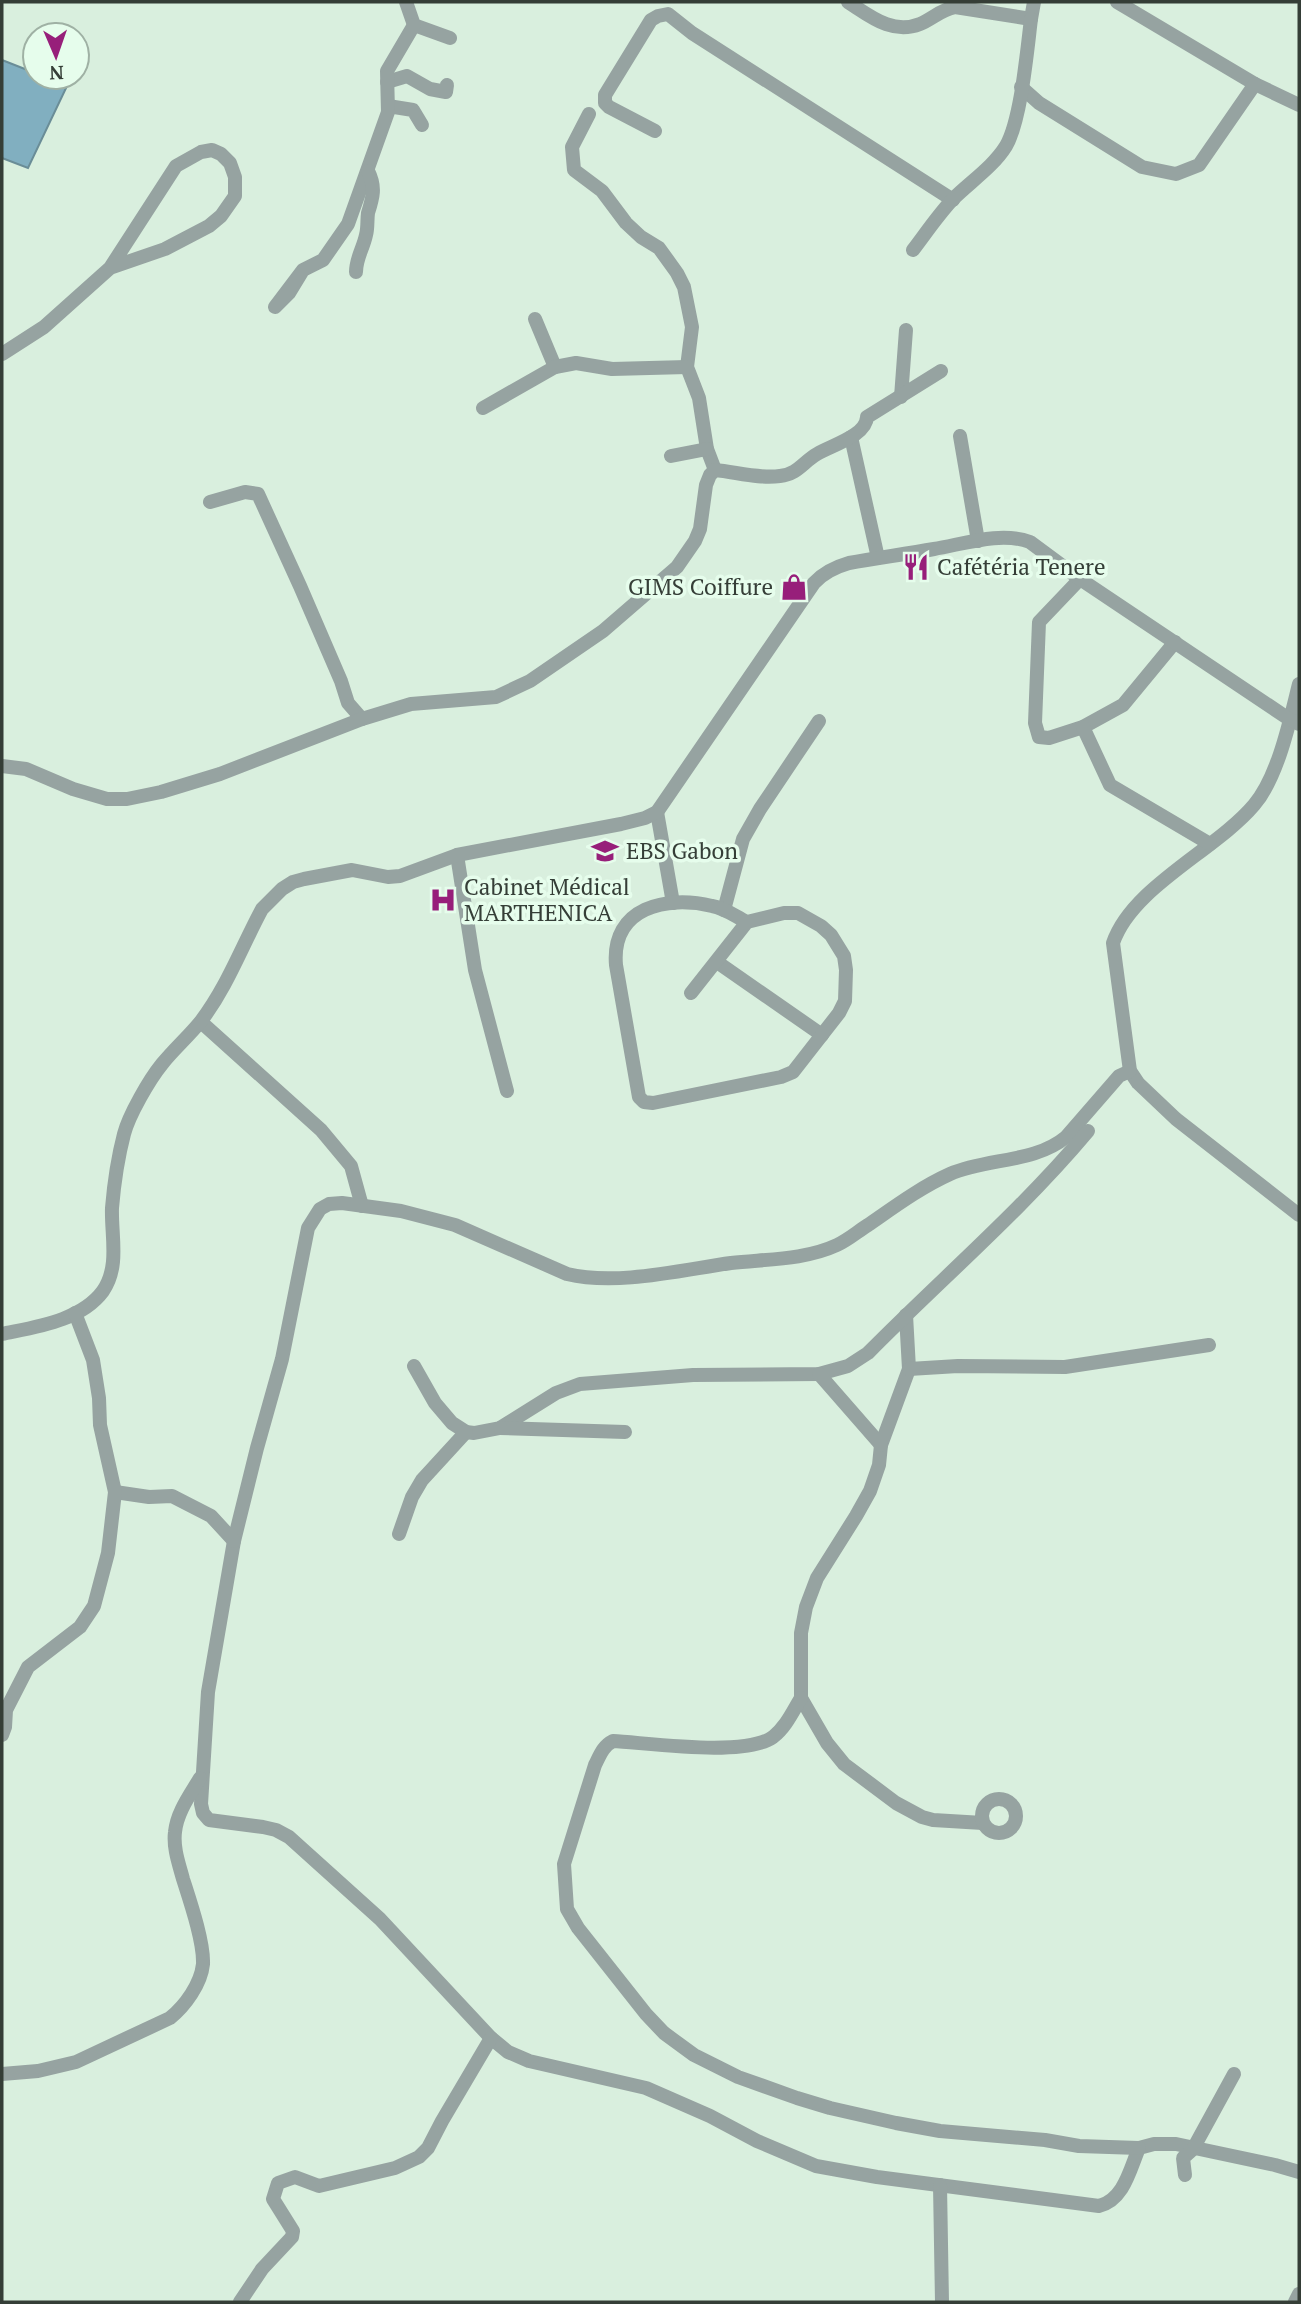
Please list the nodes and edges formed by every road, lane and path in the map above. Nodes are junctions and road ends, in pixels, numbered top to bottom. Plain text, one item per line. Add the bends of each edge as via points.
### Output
1 (405, 2) edge
2 (848, 2) edge
3 (1034, 2) edge
4 (1117, 2) edge
5 (1031, 19) junction
6 (414, 25) junction
7 (450, 38) dead end
8 (387, 82) junction
9 (1255, 84) junction
10 (447, 85) dead end
11 (1021, 87) junction
12 (1299, 105) edge
13 (388, 106) junction
14 (589, 114) dead end
15 (422, 125) dead end
16 (655, 131) dead end
17 (368, 171) junction
18 (953, 200) junction
19 (913, 250) dead end
20 (110, 268) junction
21 (303, 270) dead end
22 (356, 272) dead end
23 (535, 319) dead end
24 (905, 330) dead end
25 (2, 354) edge
26 (555, 367) junction
27 (687, 367) junction
28 (941, 372) dead end
29 (901, 397) junction
30 (483, 408) dead end
31 (960, 436) dead end
32 (851, 437) junction
33 (706, 449) junction
34 (671, 457) dead end
35 (715, 470) junction
36 (210, 502) dead end
37 (978, 541) junction
38 (878, 558) junction
39 (1080, 579) junction
40 (1175, 642) junction
41 (1299, 684) edge
42 (362, 719) junction
43 (819, 721) dead end
44 (1294, 722) edge
45 (1083, 727) junction
46 (2, 766) edge
47 (657, 812) junction
48 (1210, 844) junction
49 (457, 855) junction
50 (673, 902) junction
51 (724, 910) junction
52 (747, 922) junction
53 (717, 962) junction
54 (691, 993) dead end
55 (201, 1022) junction
56 (822, 1035) junction
57 (1130, 1071) junction
58 (507, 1091) dead end
59 (1088, 1131) dead end
60 (362, 1206) junction
61 (1299, 1214) edge
62 (75, 1313) junction
63 (906, 1314) junction
64 (2, 1334) edge
65 (1209, 1345) dead end
66 (414, 1366) dead end
67 (909, 1369) junction
68 (818, 1374) junction
69 (500, 1429) junction
70 (467, 1432) junction
71 (625, 1432) dead end
72 (881, 1445) junction
73 (115, 1492) junction
74 (399, 1534) dead end
75 (234, 1541) junction
76 (801, 1698) junction
77 (2, 1735) edge
78 (201, 1776) junction
79 (983, 1823) dead end
80 (491, 2038) junction
81 (2, 2074) edge
82 (1234, 2074) dead end
83 (1139, 2148) junction
84 (1193, 2149) junction
85 (1299, 2172) edge
86 (1185, 2175) dead end
87 (940, 2185) junction
88 (1299, 2294) edge
89 (240, 2302) edge
90 (942, 2302) edge
91 (1295, 2302) edge

1 - 6 street
2 - 5 street via 896,27 921,23 955,7
3 - 5 street
4 - 9 street
5 - 11 street
6 - 7 street
6 - 8 street via 387,71
8 - 10 street via 407,76 446,92
8 - 13 street
9 - 11 street via 1199,165 1176,174 1142,167
9 - 12 street
11 - 18 street via 1005,146
13 - 15 street via 413,110
13 - 17 street
14 - 27 street via 572,148 574,170 602,191 626,223 659,248 677,273 692,327
16 - 18 street via 609,107 605,95 651,20 668,14
17 - 21 street via 348,224 323,260
17 - 22 street via 373,202
18 - 19 street
20 - 20 street via 176,166 201,152 222,154 235,177 234,196 221,216 165,249
20 - 25 street via 44,327
23 - 26 street
24 - 29 street
26 - 27 street via 576,363 612,369
26 - 30 street
27 - 33 street via 701,404
28 - 29 street
29 - 32 street via 866,417 866,423
31 - 37 street
32 - 35 street via 817,454 795,473 765,476
32 - 38 street
33 - 34 street
33 - 35 street
35 - 42 street via 706,485 695,541 677,567 577,649 530,681 496,697 427,701
36 - 42 street via 245,492 258,495 348,703
37 - 38 street
37 - 39 street via 1011,537 1030,542
38 - 47 street via 835,567 814,583
39 - 40 street
39 - 45 street via 1039,622 1035,723 1042,738
40 - 44 street
40 - 45 street via 1123,705
41 - 44 street
42 - 46 street via 220,774 127,799 107,799 26,769
43 - 51 street via 750,826
44 - 48 street via 1262,795
45 - 48 street via 1110,785
47 - 49 street via 621,824
47 - 50 street
48 - 57 street via 1142,901 1116,934 1114,959
49 - 55 street via 400,876 352,870 293,882 262,909
49 - 58 street via 475,970
50 - 51 street
50 - 56 street via 641,910 617,942 616,965 641,1100 648,1104 781,1077 793,1072
51 - 52 street
52 - 53 street
52 - 56 street via 798,914 821,926 838,946 846,970 845,1001
53 - 54 street
53 - 56 street
55 - 60 street via 321,1130 351,1166
55 - 62 street via 160,1066 124,1132 112,1209 114,1255 109,1280 90,1304
57 - 60 street via 1119,1076 1056,1145 948,1175 838,1244 797,1255 581,1278 442,1221
57 - 61 street via 1176,1119
59 - 63 street via 1010,1216
60 - 75 street via 329,1204 320,1209 309,1228 282,1359
62 - 64 street
62 - 73 street via 93,1360 100,1425
63 - 67 street
63 - 68 street via 861,1360
65 - 67 street via 1065,1367
66 - 70 street via 435,1403
67 - 72 street
68 - 69 street via 693,1375 580,1384 556,1393
68 - 72 street
69 - 70 street
69 - 71 street
70 - 74 street via 422,1480
72 - 76 street via 870,1491 817,1578 806,1607 801,1633
73 - 75 street via 172,1496 211,1517
73 - 77 street via 108,1553 94,1606 80,1628 28,1667 6,1710
75 - 78 street via 208,1692
76 - 79 street via 844,1764 896,1804 933,1820
76 - 83 street via 775,1735 753,1745 613,1741 601,1750 565,1864 567,1909 578,1928 664,2033 738,2077 830,2108 896,2123 1079,2146
78 - 80 street via 201,1804 209,1820 276,1830 289,1837 380,1919
78 - 81 street via 178,1815 175,1832 177,1861 197,1923 203,1964 195,1988 170,2018 76,2062
80 - 87 street via 508,2052 549,2067 646,2088 816,2165
80 - 89 street via 419,2157 395,2168 319,2186 295,2177 278,2183 273,2199 293,2231 292,2237
82 - 84 street
83 - 84 street via 1162,2143
83 - 87 street via 1117,2197 1099,2206
84 - 85 street
84 - 86 street via 1183,2158
87 - 90 street
88 - 91 street

